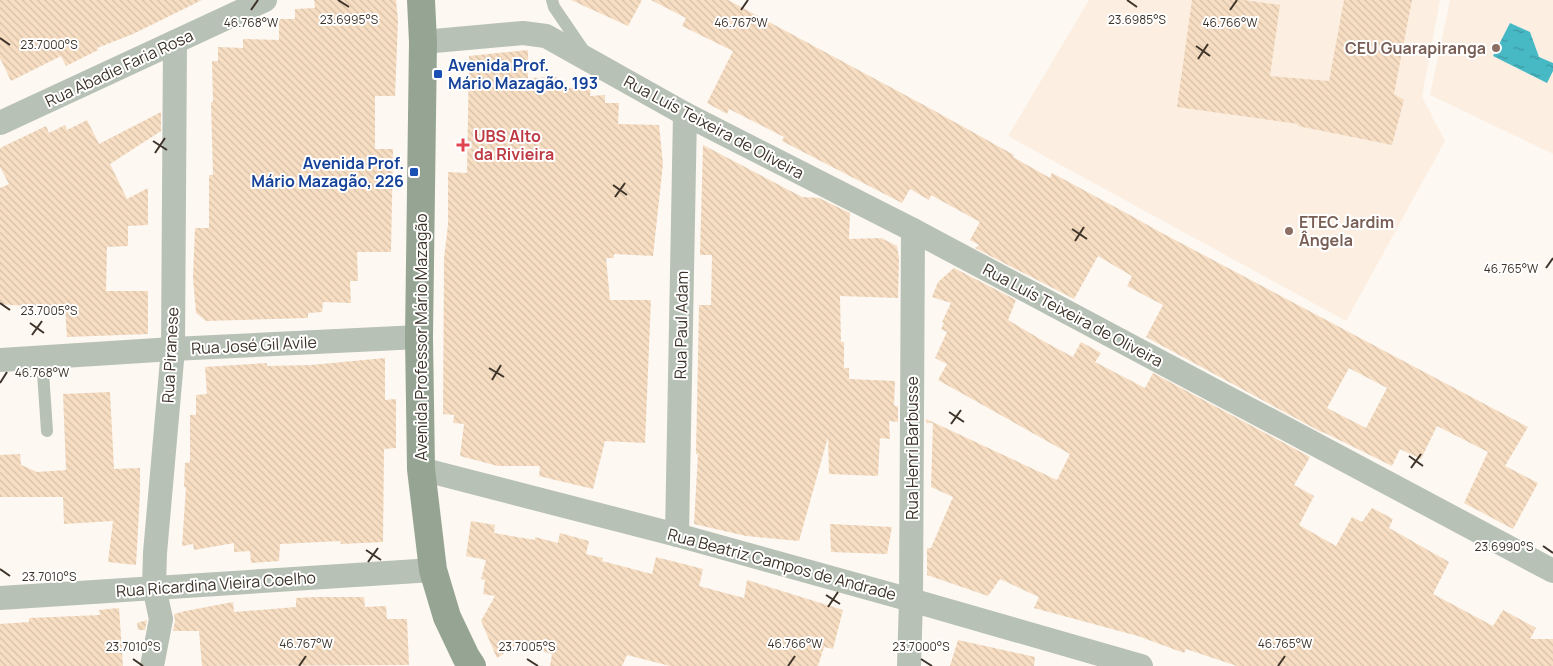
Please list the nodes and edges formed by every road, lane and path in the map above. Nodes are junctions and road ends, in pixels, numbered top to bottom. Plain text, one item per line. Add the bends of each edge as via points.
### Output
1 (265, 0) edge
2 (421, 0) edge
3 (552, 0) edge
4 (175, 42) junction
5 (424, 42) junction
6 (592, 62) junction
7 (685, 114) junction
8 (0, 123) edge
9 (913, 230) junction
10 (419, 337) junction
11 (172, 349) junction
12 (42, 358) junction
13 (0, 360) edge
14 (47, 430) dead end
15 (421, 469) junction
16 (676, 535) junction
17 (433, 570) junction
18 (1553, 571) edge
19 (154, 587) junction
20 (0, 598) edge
21 (911, 600) junction
22 (152, 666) edge
23 (472, 666) edge
24 (909, 666) edge
25 (1141, 666) edge

1 - 4 street, Rua Abadie Faria Rosa
2 - 5 street, Avenida Professor Mário Mazagão
3 - 6 lane, Rua Luís Teixeira de Oliveira
4 - 8 street, Rua Abadie Faria Rosa
4 - 11 street, Rua Piranese
5 - 6 street, Rua Luís Teixeira de Oliveira via 523,33 546,36
5 - 10 street, Avenida Professor Mário Mazagão
6 - 7 street, Rua Luís Teixeira de Oliveira
7 - 9 street, Rua Luís Teixeira de Oliveira
7 - 16 street, Rua Paul Adam
9 - 18 street, Rua Luís Teixeira de Oliveira
9 - 21 street, Rua Henri Barbusse
10 - 11 street, Rua José Gil Avile
10 - 15 street, Avenida Professor Mário Mazagão
11 - 12 street, Rua José Gil Avile
11 - 19 street, Rua Piranese
12 - 13 street, Rua José Gil Avile
12 - 14 lane
15 - 16 street, Rua Beatriz Campos de Andrade
15 - 17 street, Avenida Professor Mário Mazagão
16 - 21 street, Rua Beatriz Campos de Andrade
17 - 19 street, Rua Ricardina Vieira Coelho
17 - 23 street, Avenida Professor Mário Mazagão via 447,617
19 - 20 street, Rua Ricardina Vieira Coelho
19 - 22 street, Rua Piranese via 161,619
21 - 24 street, Rua Henri Barbusse
21 - 25 street, Rua Beatriz Campos de Andrade

